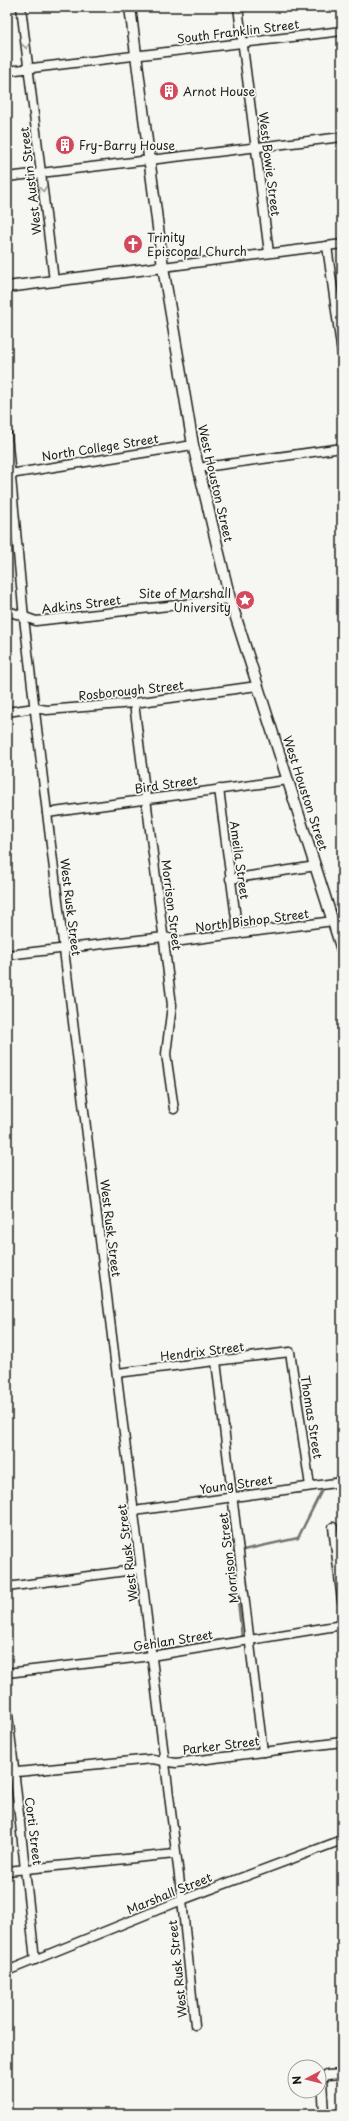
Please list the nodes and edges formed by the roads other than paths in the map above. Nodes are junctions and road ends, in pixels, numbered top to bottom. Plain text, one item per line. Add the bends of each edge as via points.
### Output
1 (21, 7) edge
2 (130, 7) edge
3 (238, 7) edge
4 (342, 31) edge
5 (243, 43) junction
6 (136, 55) junction
7 (28, 68) junction
8 (7, 71) edge
9 (342, 137) edge
10 (256, 147) junction
11 (150, 160) junction
12 (41, 172) junction
13 (7, 177) edge
14 (342, 244) edge
15 (327, 246) junction
16 (269, 253) junction
17 (163, 267) junction
18 (54, 281) junction
19 (7, 287) edge
20 (342, 354) edge
21 (7, 434) edge
22 (193, 444) junction
23 (342, 448) edge
24 (198, 468) junction
25 (10, 474) junction
26 (230, 599) junction
27 (7, 613) edge
28 (24, 618) junction
29 (257, 686) junction
30 (134, 703) junction
31 (35, 708) junction
32 (7, 712) edge
33 (288, 780) junction
34 (219, 789) junction
35 (146, 798) junction
36 (47, 812) junction
37 (316, 866) junction
38 (230, 879) junction
39 (333, 921) junction
40 (238, 934) junction
41 (164, 937) junction
42 (65, 949) junction
43 (342, 950) edge
44 (7, 955) edge
45 (174, 1109) dead end
46 (290, 1352) joint
47 (216, 1361) junction
48 (117, 1373) junction
49 (342, 1482) edge
50 (310, 1486) junction
51 (233, 1497) junction
52 (134, 1511) junction
53 (333, 1527) dead end
54 (141, 1569) junction
55 (7, 1587) edge
56 (342, 1601) edge
57 (342, 1625) edge
58 (250, 1640) junction
59 (151, 1656) junction
60 (7, 1674) edge
61 (7, 1706) edge
62 (342, 1742) edge
63 (263, 1752) junction
64 (163, 1760) junction
65 (11, 1772) edge
66 (342, 1840) edge
67 (175, 1854) junction
68 (26, 1869) junction
69 (7, 1871) edge
70 (182, 1900) junction
71 (35, 1960) junction
72 (7, 1971) edge
73 (195, 2025) dead end
74 (342, 2074) edge
75 (324, 2114) edge

1 -> 7 street, West Austin Street
2 - 6 main road, West Houston Street
3 - 5 street, West Bowie Street
4 - 5 street, South Franklin Street
5 - 6 street, South Franklin Street
5 - 10 street, West Bowie Street
6 - 7 street, South Franklin Street
6 - 11 main road, West Houston Street
7 - 8 street, South Franklin Street
7 - 12 street, West Austin Street
9 - 10 street
10 - 11 street
10 - 16 street, West Bowie Street
11 - 12 street
11 - 17 main road, West Houston Street
12 - 13 street
12 -> 18 street, West Austin Street
14 - 15 street
15 - 16 street
15 - 20 street
16 - 17 street
17 - 18 main road
17 - 22 main road, West Houston Street
18 - 19 main road
21 - 25 street, West Rusk Street
22 - 24 main road, West Houston Street
22 - 25 street, North College Street
23 - 24 street
24 - 26 main road, West Houston Street
25 - 28 street, West Rusk Street
26 - 28 street, Adkins Street via 36,621
26 - 29 main road, West Houston Street
27 - 28 street, Adkins Street via 12,612
28 - 31 street, West Rusk Street
29 - 30 street, Rosborough Street
29 - 33 main road, West Houston Street
30 - 31 street, Rosborough Street via 47,710
30 - 35 street, Morrison Street
31 - 32 street, Rosborough Street
31 - 36 street, West Rusk Street
33 - 34 street, Bird Street
33 - 37 main road, West Houston Street
34 - 35 street, Bird Street
34 - 38 street, Ameila Street
35 - 36 street, Bird Street
35 - 41 street, Morrison Street
36 - 42 street, West Rusk Street
37 - 38 street
37 - 39 main road, West Houston Street
38 - 40 street, Ameila Street
39 - 40 street, North Bishop Street
39 - 43 main road, West Houston Street
40 - 41 street, North Bishop Street via 182,941
41 - 42 street, North Bishop Street
41 - 45 street, Morrison Street via 172,1012 167,1060
42 - 44 street, North Bishop Street
42 - 48 street, West Rusk Street
46 - 47 street, Hendrix Street
46 - 50 street, Thomas Street
47 - 48 street, Hendrix Street
47 - 51 street, Morrison Street
48 - 52 street, West Rusk Street
49 - 50 street, Young Street
50 - 51 street, Young Street
51 - 52 street, Young Street
51 - 58 street, Morrison Street
52 - 54 street, West Rusk Street
53 - 56 street
54 - 55 street
54 - 59 street, West Rusk Street
57 - 58 street, Gehlan Street
58 - 59 street, Gehlan Street
58 - 63 street, Morrison Street
59 - 60 street, Gehlan Street
59 - 64 street, West Rusk Street
61 - 65 street, Corti Street
62 - 63 street, Parker Street
63 - 64 street, Parker Street via 176,1763
64 - 65 street, Parker Street via 152,1758
64 - 67 street, West Rusk Street
65 - 68 street, Corti Street
66 - 70 street, Marshall Street
67 - 68 street
67 - 70 street, West Rusk Street
68 - 69 street
68 - 71 street, Corti Street
70 - 71 street, Marshall Street
70 - 73 street, West Rusk Street
71 - 72 street, Marshall Street
74 - 75 street via 327,2075 323,2079 321,2086

